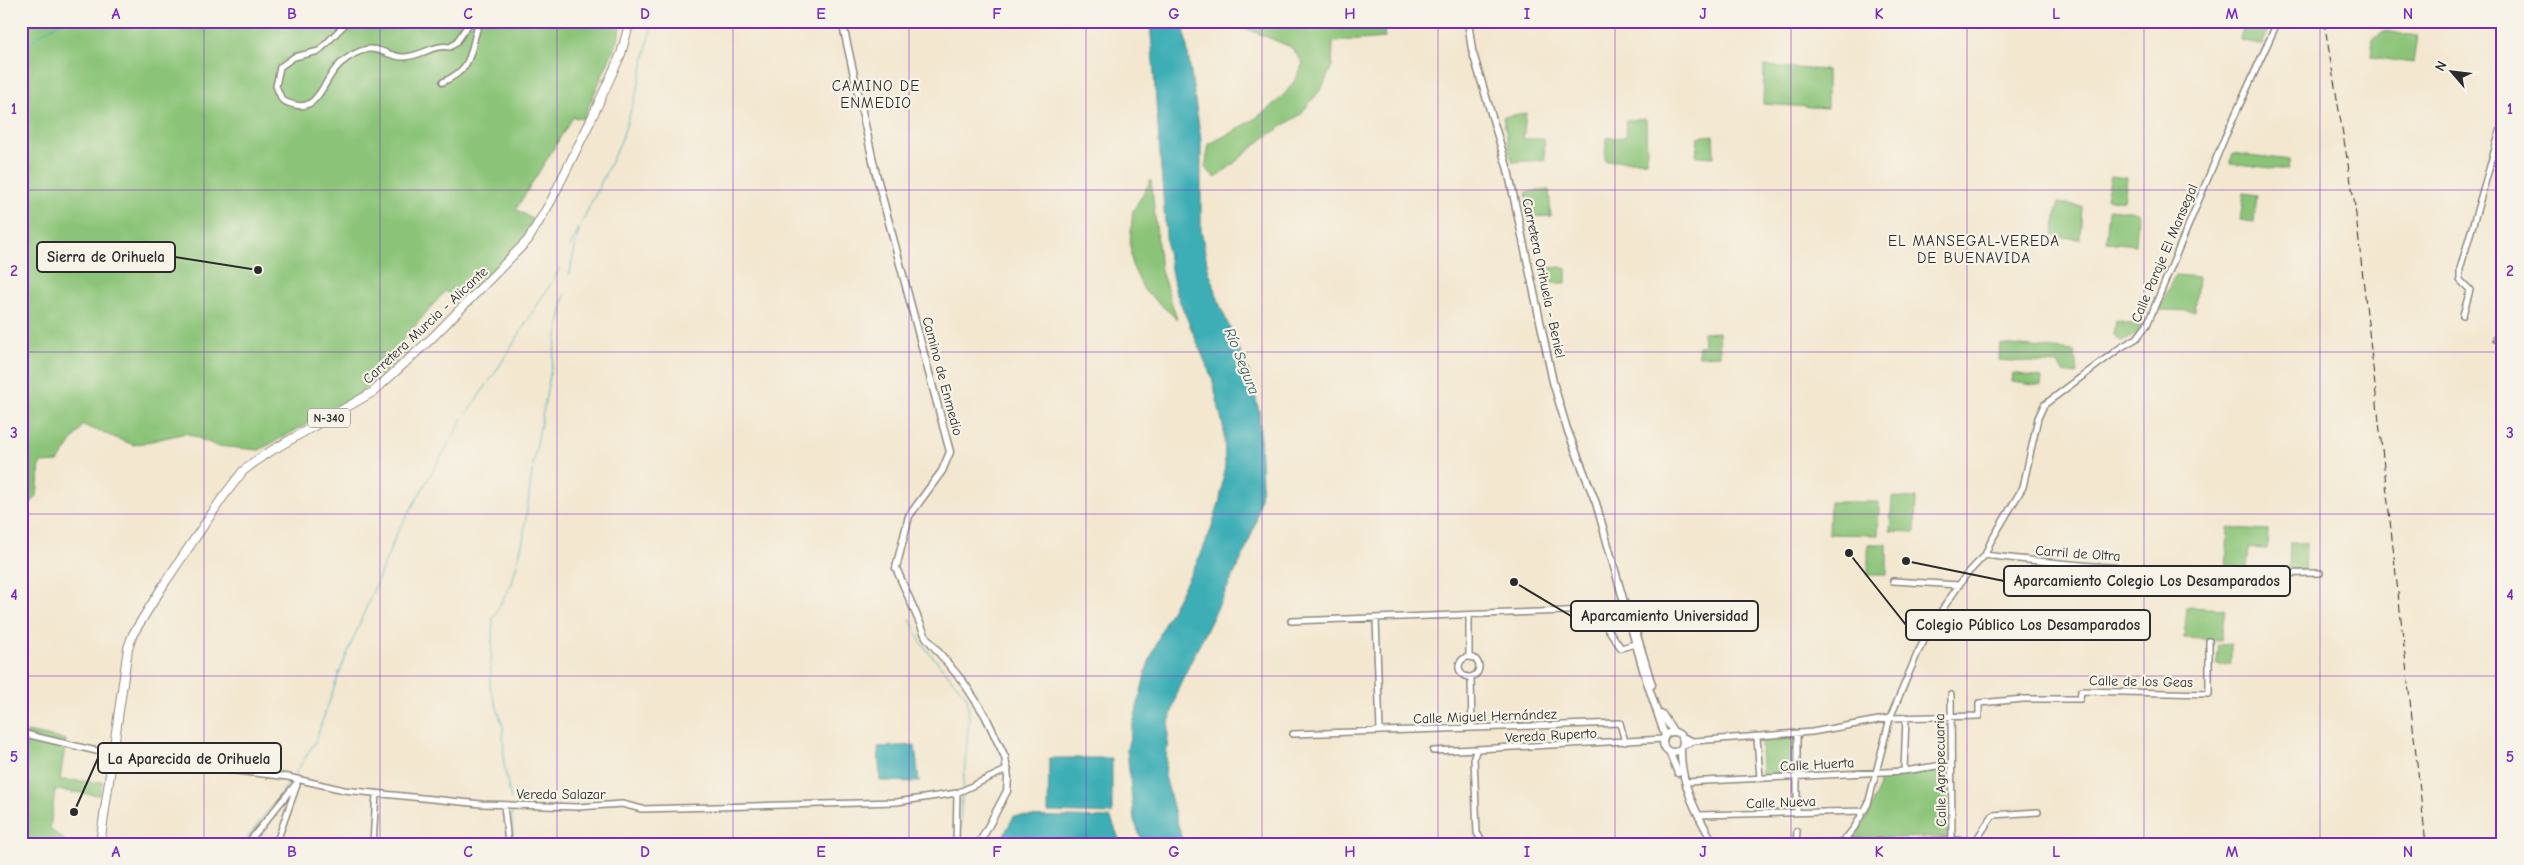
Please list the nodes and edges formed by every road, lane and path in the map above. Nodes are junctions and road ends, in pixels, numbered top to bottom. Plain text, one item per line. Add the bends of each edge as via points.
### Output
1 (348, 21) edge
2 (630, 21) edge
3 (842, 21) edge
4 (1468, 21) edge
5 (2278, 21) edge
6 (443, 82) dead end
7 (2503, 121) edge
8 (2463, 315) dead end
9 (1606, 536) junction
10 (1985, 555) junction
11 (2320, 573) dead end
12 (1893, 581) dead end
13 (1959, 585) junction
14 (1469, 616) junction
15 (1376, 619) junction
16 (1291, 622) dead end
17 (2209, 641) dead end
18 (1635, 644) junction
19 (1469, 657) junction
20 (1471, 677) junction
21 (1951, 695) dead end
22 (1906, 717) junction
23 (1949, 717) junction
24 (1890, 718) junction
25 (1472, 728) junction
26 (1380, 731) junction
27 (21, 733) edge
28 (1293, 734) dead end
29 (1797, 734) junction
30 (1679, 735) junction
31 (1664, 737) junction
32 (1758, 737) junction
33 (1694, 741) junction
34 (1625, 742) junction
35 (1682, 747) junction
36 (1477, 750) junction
37 (1433, 751) dead end
38 (1669, 751) junction
39 (112, 754) junction
40 (1950, 764) junction
41 (1008, 769) junction
42 (1904, 771) junction
43 (1878, 772) junction
44 (1796, 775) junction
45 (1760, 778) junction
46 (299, 780) junction
47 (1685, 782) junction
48 (957, 792) junction
49 (376, 793) junction
50 (504, 805) junction
51 (1864, 811) junction
52 (1797, 812) junction
53 (2038, 812) dead end
54 (1698, 816) junction
55 (1797, 831) dead end
56 (1707, 842) edge
57 (1843, 842) edge
58 (1952, 842) edge
59 (1796, 843) edge
60 (100, 844) edge
61 (247, 844) edge
62 (276, 844) edge
63 (373, 844) edge
64 (508, 844) edge
65 (956, 844) edge
66 (979, 844) edge
67 (1484, 844) edge
68 (1714, 844) edge
69 (1744, 844) edge

1 - 6 street via 319,51 294,57 280,68 276,86 282,100 300,106 315,100 334,70 364,50 401,57 436,47 450,47 470,22 476,21 478,26 469,62
2 - 39 highway, Carretera Murcia - Alicante / N-340 via 621,54 590,122 542,218 522,248 383,383 357,403 254,461 222,497 133,634 123,670
3 - 41 main road, Camino de Enmedio via 875,170 950,452 942,471 909,516 896,568 926,637 985,714 1002,746
4 - 9 main road, Carretera Orihuela - Beniel via 1472,50 1508,170 1553,382
5 - 10 street, Calle Paraje El Mansegal via 2222,144 2147,325 2137,338 2044,405 2038,418 2023,487
7 - 8 street via 2460,269 2460,280 2470,290
9 - 18 main road, Carretera Orihuela - Beniel
9 - 30 main road, Carretera Orihuela - Beniel via 1662,714
10 - 11 street, Carril de Oltra via 2098,566
10 - 13 street, Calle Paraje El Mansegal
12 - 13 street
13 - 24 street, Calle Paraje El Mansegal via 1918,652
14 - 15 street
14 - 18 street via 1595,610 1621,648
14 - 19 street
15 - 16 street
15 - 26 street
17 - 23 street, Calle de los Geas via 2208,694 2081,691 2080,700 1985,702 1979,703 1979,716
18 - 31 main road, Carretera Orihuela - Beniel
19 - 20 street via 1479,664 1477,674
19 - 20 street via 1461,661 1460,667 1464,675
20 - 25 street
21 - 23 street, Calle Agropecuaria
22 - 23 street, Calle de los Geas
22 - 24 street, Calle de los Geas
22 - 42 street
23 - 40 street, Calle Agropecuaria
24 - 29 street, Calle de los Geas
24 - 43 street, Calle Paraje El Mansegal
25 - 26 street, Calle Miguel Hernández
25 - 34 street, Calle Miguel Hernández via 1620,723
26 - 28 street, Calle Miguel Hernández
27 - 39 street, Vereda Salazar
29 - 32 street, Calle de los Geas
29 - 44 street
30 - 31 main road via 1671,732
30 - 33 street
30 - 35 main road
31 - 34 street
31 - 38 main road
32 - 33 street, Calle de los Geas
32 - 45 street
33 - 35 street
34 - 36 street, Vereda Ruperto
35 - 38 main road via 1675,752
35 - 47 main road via 1681,767
36 - 37 street, Vereda Ruperto
36 - 67 street via 1474,757 1477,833
38 - 56 main road via 1690,808
39 - 46 street, Vereda Salazar
39 - 60 highway, Carretera Murcia - Alicante / N-340
40 - 42 street, Calle Huerta
40 - 58 street, Calle Agropecuaria
41 - 48 street, Vereda Salazar
41 - 66 main road, Camino de Enmedio via 1005,798
42 - 43 street, Calle Huerta
43 - 44 street, Calle Huerta
43 - 51 street, Calle Paraje El Mansegal
44 - 45 street, Calle Huerta
44 - 52 street
45 - 47 street, Calle Huerta
46 - 49 street, Vereda Salazar
46 - 61 street
46 - 62 street
47 - 54 main road
48 - 50 street, Vereda Salazar via 897,802 642,810 622,804 578,808
48 - 65 street
49 - 50 street, Vereda Salazar
49 - 63 street
50 - 64 street
51 - 52 street, Calle Nueva
51 - 57 street, Calle Paraje El Mansegal
52 - 54 street, Calle Nueva
53 - 58 street via 1993,815 1976,840
54 - 68 main road
55 - 59 street
57 - 58 street
57 - 59 street
59 - 69 street

